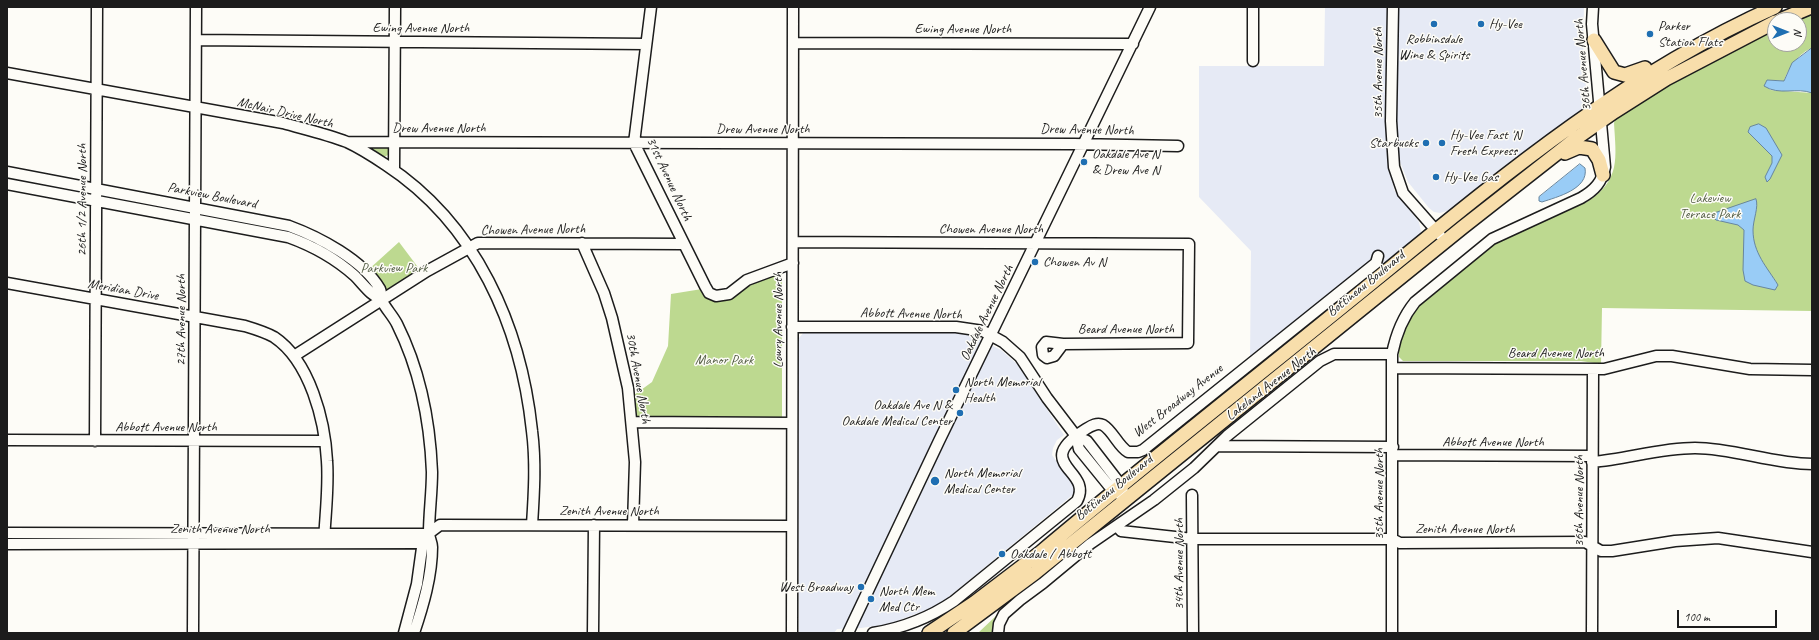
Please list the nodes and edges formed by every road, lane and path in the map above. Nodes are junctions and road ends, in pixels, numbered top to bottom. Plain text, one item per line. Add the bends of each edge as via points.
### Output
1 (97, 7) edge
2 (196, 7) edge
3 (395, 7) edge
4 (651, 7) edge
5 (793, 7) edge
6 (1150, 7) edge
7 (1253, 7) edge
8 (1393, 7) edge
9 (1593, 7) edge
10 (1775, 7) edge
11 (1811, 7) edge
12 (1799, 12) edge
13 (1746, 20) junction
14 (1767, 26) edge
15 (196, 40) junction
16 (1594, 40) junction
17 (395, 41) junction
18 (793, 43) junction
19 (646, 44) junction
20 (1133, 44) junction
21 (1253, 61) dead end
22 (7, 73) edge
23 (97, 89) junction
24 (1600, 105) junction
25 (196, 108) junction
26 (1602, 121) junction
27 (348, 142) junction
28 (394, 142) junction
29 (634, 143) junction
30 (793, 143) junction
31 (1084, 144) junction
32 (1178, 146) dead end
33 (394, 170) junction
34 (7, 172) edge
35 (1603, 175) junction
36 (7, 184) edge
37 (96, 188) junction
38 (96, 201) junction
39 (195, 207) junction
40 (195, 219) junction
41 (1463, 227) junction
42 (1436, 231) junction
43 (1445, 241) junction
44 (793, 242) junction
45 (582, 243) junction
46 (683, 244) junction
47 (1036, 244) junction
48 (469, 247) junction
49 (1378, 256) dead end
50 (793, 263) junction
51 (7, 283) edge
52 (96, 300) junction
53 (382, 300) junction
54 (195, 318) junction
55 (792, 327) junction
56 (992, 335) junction
57 (1188, 343) joint
58 (1063, 344) dead end
59 (1392, 354) junction
60 (294, 356) junction
61 (1393, 368) junction
62 (1593, 369) junction
63 (1812, 370) edge
64 (632, 422) junction
65 (792, 423) junction
66 (1076, 436) junction
67 (7, 440) edge
68 (95, 441) junction
69 (194, 441) junction
70 (325, 441) junction
71 (1217, 446) junction
72 (1393, 451) junction
73 (1592, 459) junction
74 (1812, 464) edge
75 (1117, 488) junction
76 (1192, 495) dead end
77 (1126, 499) junction
78 (532, 525) junction
79 (594, 525) junction
80 (633, 525) junction
81 (792, 526) junction
82 (1117, 526) junction
83 (7, 533) edge
84 (96, 533) junction
85 (429, 534) junction
86 (194, 538) junction
87 (324, 539) junction
88 (1193, 539) junction
89 (1392, 539) junction
90 (7, 544) edge
91 (96, 544) junction
92 (1593, 546) junction
93 (1812, 552) edge
94 (976, 618) junction
95 (849, 632) edge
96 (193, 633) edge
97 (404, 633) edge
98 (414, 633) edge
99 (593, 633) edge
100 (792, 633) edge
101 (873, 633) edge
102 (929, 633) edge
103 (954, 633) edge
104 (959, 633) edge
105 (998, 633) edge
106 (1192, 633) edge
107 (1392, 633) edge
108 (1592, 633) edge

1 - 23 street, 26th 1/2 Avenue North
2 - 15 street, 27th Avenue North
3 - 17 street
4 - 19 street, 31st Avenue North
5 - 18 street, Lowry Avenue North
6 - 20 street, Oakdale Avenue North
7 - 21 street
8 - 42 street, 35th Avenue North via 1391,121 1394,167 1403,193
9 - 16 street, 36th Avenue North
10 - 13 main road, Bottineau Boulevard
11 - 12 main road
13 - 16 main road via 1692,41 1644,69 1625,75 1614,72
13 - 24 main road, Bottineau Boulevard via 1657,68
14 - 26 main road, Bottineau Boulevard via 1666,79
15 - 17 street, Ewing Avenue North
15 - 25 street, 27th Avenue North
16 - 24 street, 36th Avenue North
17 - 19 street, Ewing Avenue North
17 - 28 street
18 - 20 street, Ewing Avenue North
18 - 30 street, Lowry Avenue North
19 - 29 street, 31st Avenue North
20 - 31 street, Oakdale Avenue North
22 - 23 street, McNair Drive North
23 - 25 street, McNair Drive North
23 - 37 street, 26th 1/2 Avenue North
24 - 26 street, 36th Avenue North
24 - 42 main road, Bottineau Boulevard via 1542,146
25 - 27 street, McNair Drive North via 283,123
25 - 39 street, 27th Avenue North
26 - 35 street via 1605,167
26 - 41 main road, Bottineau Boulevard via 1535,169
27 - 28 street, Drew Avenue North
27 - 33 street, McNair Drive North
28 - 29 street, Drew Avenue North
28 - 33 street
29 - 30 street, Drew Avenue North
29 - 46 street, 31st Avenue North
30 - 31 street, Drew Avenue North
30 - 44 street, Lowry Avenue North
31 - 32 street, Drew Avenue North
31 - 47 street, Oakdale Avenue North
33 - 48 street, McNair Drive North via 440,209
34 - 37 street, Parkview Boulevard
35 - 41 main road via 1599,160 1592,150 1586,147 1574,148 1501,204
35 - 59 street via 1601,182 1590,193 1492,239 1427,291 1406,314
36 - 38 street, Parkview Boulevard
37 - 38 street, 26th 1/2 Avenue North
37 - 39 street, Parkview Boulevard
38 - 40 street, Parkview Boulevard
38 - 52 street, 26th 1/2 Avenue North
39 - 40 street, 27th Avenue North
39 - 53 street, Parkview Boulevard via 289,226 309,233 328,243 361,269 380,290
40 - 53 street, Parkview Boulevard via 268,233 306,244 340,264 373,296
40 - 54 street, 27th Avenue North
41 - 43 main road, Bottineau Boulevard
42 - 43 street, 35th Avenue North
42 - 75 main road, Bottineau Boulevard
43 - 77 main road, Bottineau Boulevard
44 - 47 street, Chowen Avenue North
44 - 50 street, Lowry Avenue North
45 - 46 street, Chowen Avenue North
45 - 48 street, Chowen Avenue North via 478,242
45 - 64 street, 30th Avenue North via 612,318 628,388
46 - 50 street, 31st Avenue North via 710,293 716,296 729,294 747,280
47 - 56 street, Oakdale Avenue North
47 - 57 street, Chowen Avenue North via 1189,244
48 - 53 street, Chowen Avenue North
48 - 78 street, McNair Drive North via 488,277 501,306 522,368 533,432
49 - 66 street, West Broadway Avenue via 1376,263 1143,450 1128,452 1105,427 1098,424
50 - 55 street, Lowry Avenue North
51 - 52 street, Meridian Drive
52 - 54 street, Meridian Drive
52 - 68 street, 26th 1/2 Avenue North
53 - 60 street, Chowen Avenue North
53 - 85 street, Parkview Boulevard via 407,348 424,402 432,471
54 - 60 street, Meridian Drive via 260,330 274,337
54 - 69 street, 27th Avenue North
55 - 56 street, Abbott Avenue North via 956,327
55 - 65 street, Lowry Avenue North
56 - 66 street, Abbott Avenue North via 1014,350 1025,363 1047,398
56 - 95 street, Oakdale Avenue North
57 - 58 street, Beard Avenue North
59 - 61 street, 35th Avenue North
59 - 71 street, Lakeland Avenue North via 1334,354 1320,361
60 - 70 street, Meridian Drive via 313,392
61 - 62 street, Beard Avenue North
61 - 72 street, 35th Avenue North
62 - 63 street, Beard Avenue North via 1616,367 1641,358 1672,356 1750,369
62 - 73 street, 36th Avenue North
64 - 65 street
64 - 80 street, 30th Avenue North via 635,462
65 - 81 street, Lowry Avenue North
66 - 75 street, Abbott Avenue North via 1087,441
66 - 101 street, West Broadway Avenue via 1061,454 1063,462 1080,486 1081,492 1077,501 948,605 913,623
67 - 68 street, Abbott Avenue North
68 - 69 street, Abbott Avenue North
69 - 70 street, Abbott Avenue North
69 - 86 street, 27th Avenue North
70 - 87 street, Meridian Drive via 327,462
71 - 72 street, Abbott Avenue North
71 - 82 street, Lakeland Avenue North via 1154,500
72 - 73 street, Abbott Avenue North
72 - 89 street, 35th Avenue North
73 - 74 street, Abbott Avenue North via 1620,459 1694,448
73 - 92 street, 36th Avenue North
75 - 77 street, Abbott Avenue North
75 - 102 main road, Bottineau Boulevard via 1002,581
76 - 88 street, 34th Avenue North
77 - 94 main road, Bottineau Boulevard
78 - 79 street, Zenith Avenue North
78 - 85 street, Zenith Avenue North via 440,525
79 - 80 street, Zenith Avenue North
79 - 99 street
80 - 81 street, Zenith Avenue North
81 - 100 street, Lowry Avenue North
82 - 88 street, Zenith Avenue North via 1121,531
82 - 105 street, Lakeland Avenue North via 1090,544 1004,614
83 - 84 street, Zenith Avenue North
84 - 86 street, Zenith Avenue North
84 - 91 street
85 - 87 street, Zenith Avenue North
85 - 97 street, Parkview Boulevard via 422,548 417,584
85 - 98 street, Parkview Boulevard via 432,546 431,561 422,609
86 - 87 street, Zenith Avenue North
86 - 91 street, Zenith Avenue North
86 - 96 street, 27th Avenue North
88 - 89 street, Zenith Avenue North
88 - 106 street, 34th Avenue North
89 - 92 street, Zenith Avenue North via 1400,543 1585,542
89 - 107 street, 35th Avenue North
90 - 91 street, Zenith Avenue North
92 - 93 street, Zenith Avenue North via 1601,552 1612,552 1675,541 1718,538
92 - 108 street, 36th Avenue North
94 - 103 main road
94 - 104 main road

